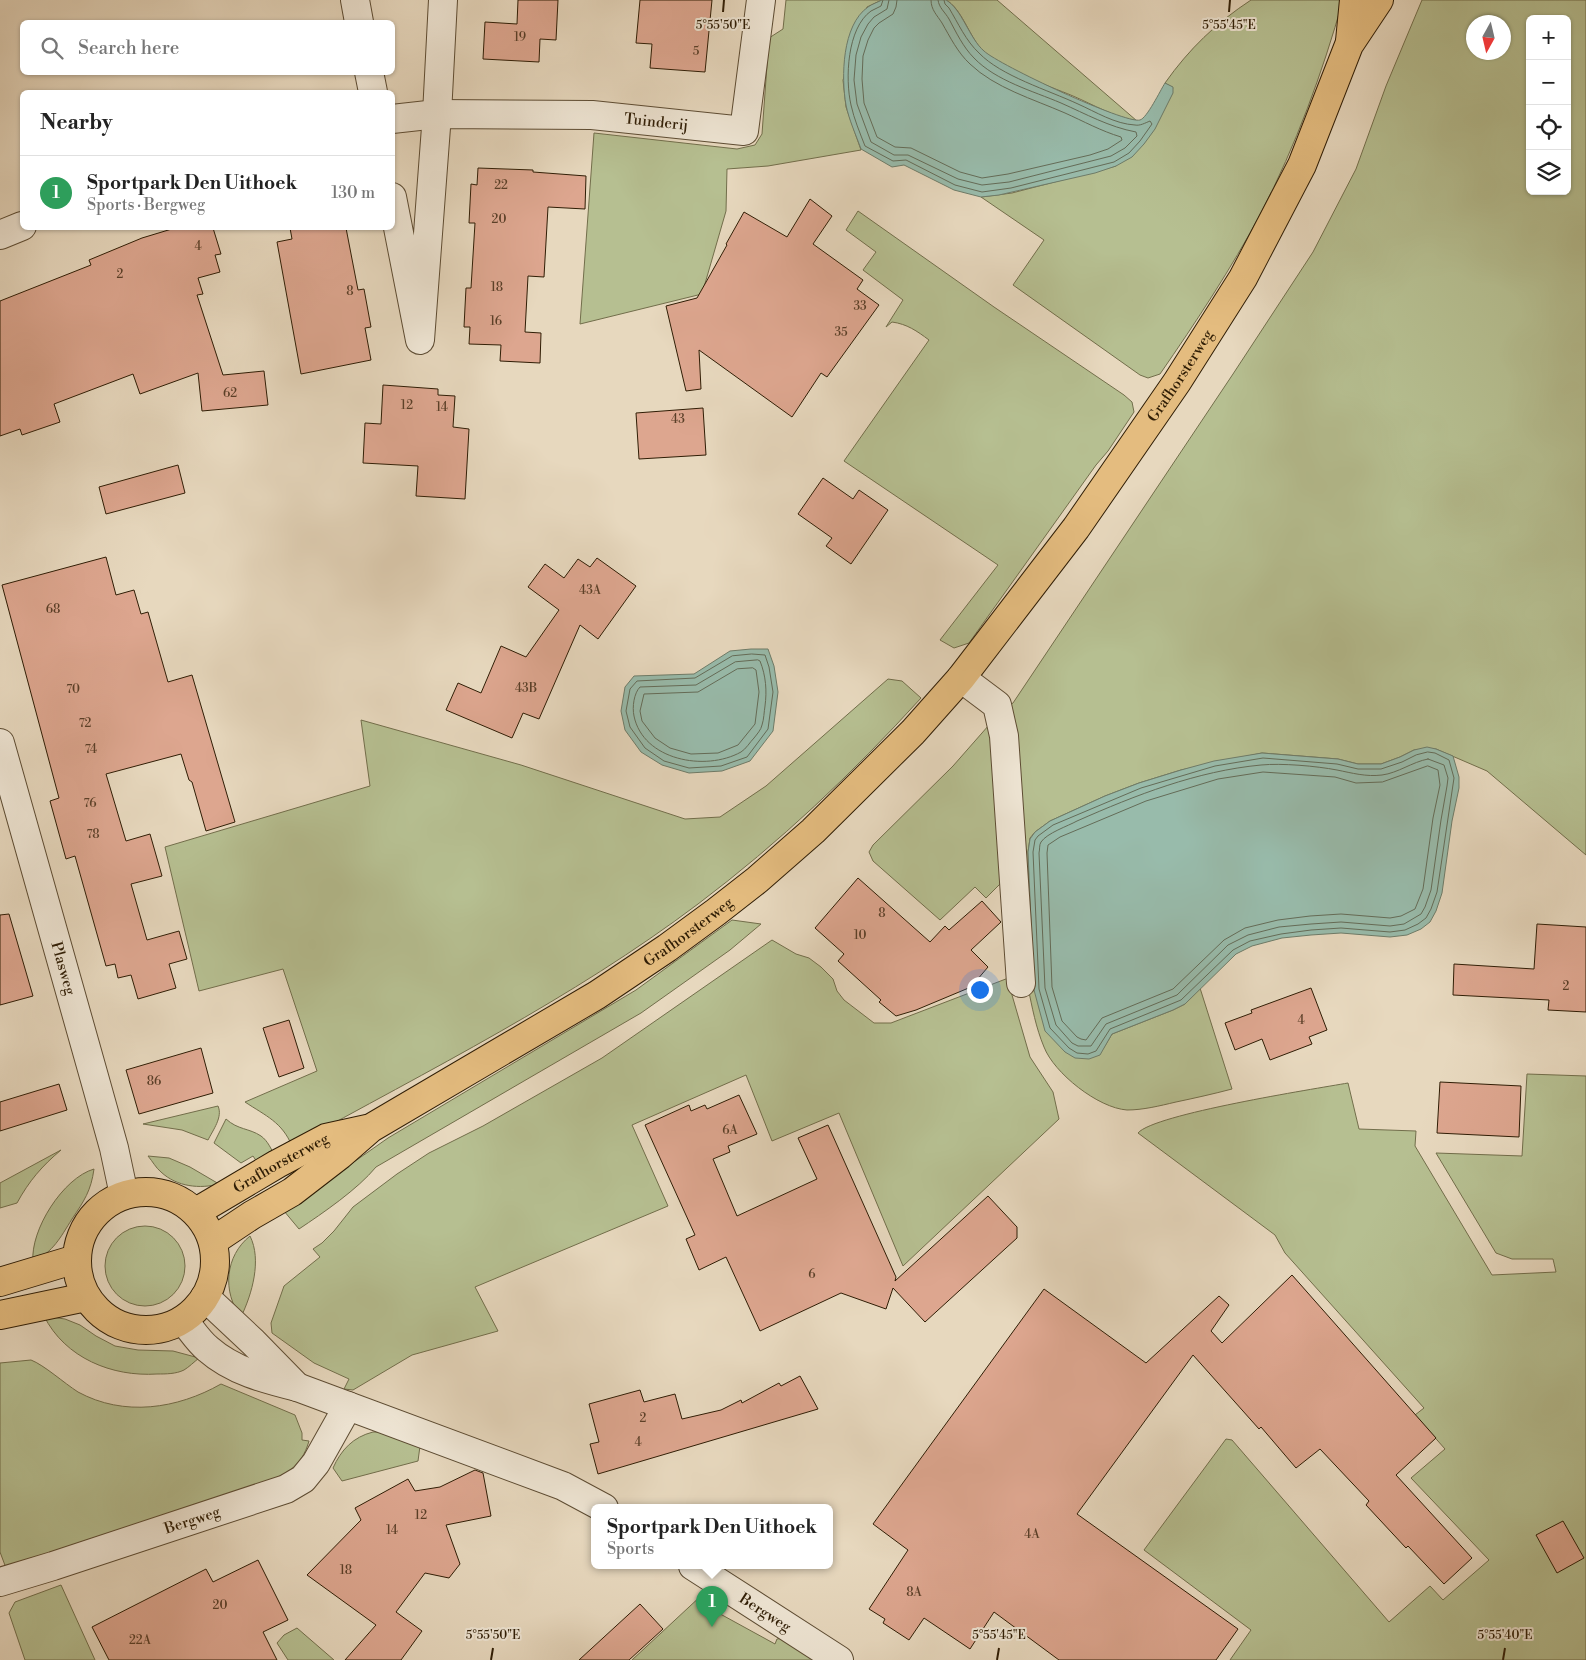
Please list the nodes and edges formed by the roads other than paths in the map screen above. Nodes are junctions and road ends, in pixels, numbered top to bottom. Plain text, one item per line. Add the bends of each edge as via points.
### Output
1 (355, 0) edge
2 (444, 0) edge
3 (762, 0) edge
4 (1354, 0) edge
5 (1380, 0) edge
6 (360, 20) edge
7 (1349, 45) junction
8 (370, 75) edge
9 (373, 90) edge
10 (437, 114) junction
11 (395, 119) edge
12 (395, 212) edge
13 (20, 227) edge
14 (0, 235) edge
15 (962, 678) junction
16 (0, 743) edge
17 (1021, 983) dead end
18 (370, 1128) junction
19 (124, 1195) junction
20 (196, 1212) junction
21 (213, 1241) junction
22 (76, 1259) junction
23 (0, 1282) edge
24 (86, 1297) junction
25 (206, 1297) junction
26 (0, 1315) edge
27 (183, 1320) junction
28 (297, 1386) junction
29 (348, 1406) junction
30 (597, 1504) edge
31 (698, 1569) edge
32 (0, 1582) edge
33 (839, 1660) edge

1 - 6 street
2 - 10 street
3 - 10 street, Tuinderij via 744,131 592,115
4 - 7 main road, Grafhorsterweg
5 - 7 main road, Grafhorsterweg
7 - 15 main road, Grafhorsterweg via 1302,165 1243,278 1177,382 1076,528
8 - 9 street
10 - 11 street, Tuinderij
10 - 12 street via 420,340
13 - 14 street
15 - 17 street via 997,705 1004,736
15 - 18 main road, Grafhorsterweg via 841,804 757,880 716,912 597,995
16 - 19 street, Plasweg via 114,1148
18 - 20 main road, Grafhorsterweg via 326,1138
18 - 21 main road, Grafhorsterweg via 292,1192
19 - 20 main road via 155,1192 170,1195
19 - 22 main road via 108,1202 85,1226 78,1242
20 - 21 main road
21 - 25 main road via 215,1270
22 - 23 main road
22 - 24 main road via 80,1286
24 - 26 main road
24 - 27 main road via 108,1319 138,1330 168,1327
25 - 27 main road
25 - 28 street
27 - 28 street via 219,1358 261,1378
28 - 29 street
29 - 30 street via 563,1486
29 - 32 street, Bergweg via 316,1463 303,1479 286,1489
31 - 33 street, Bergweg

